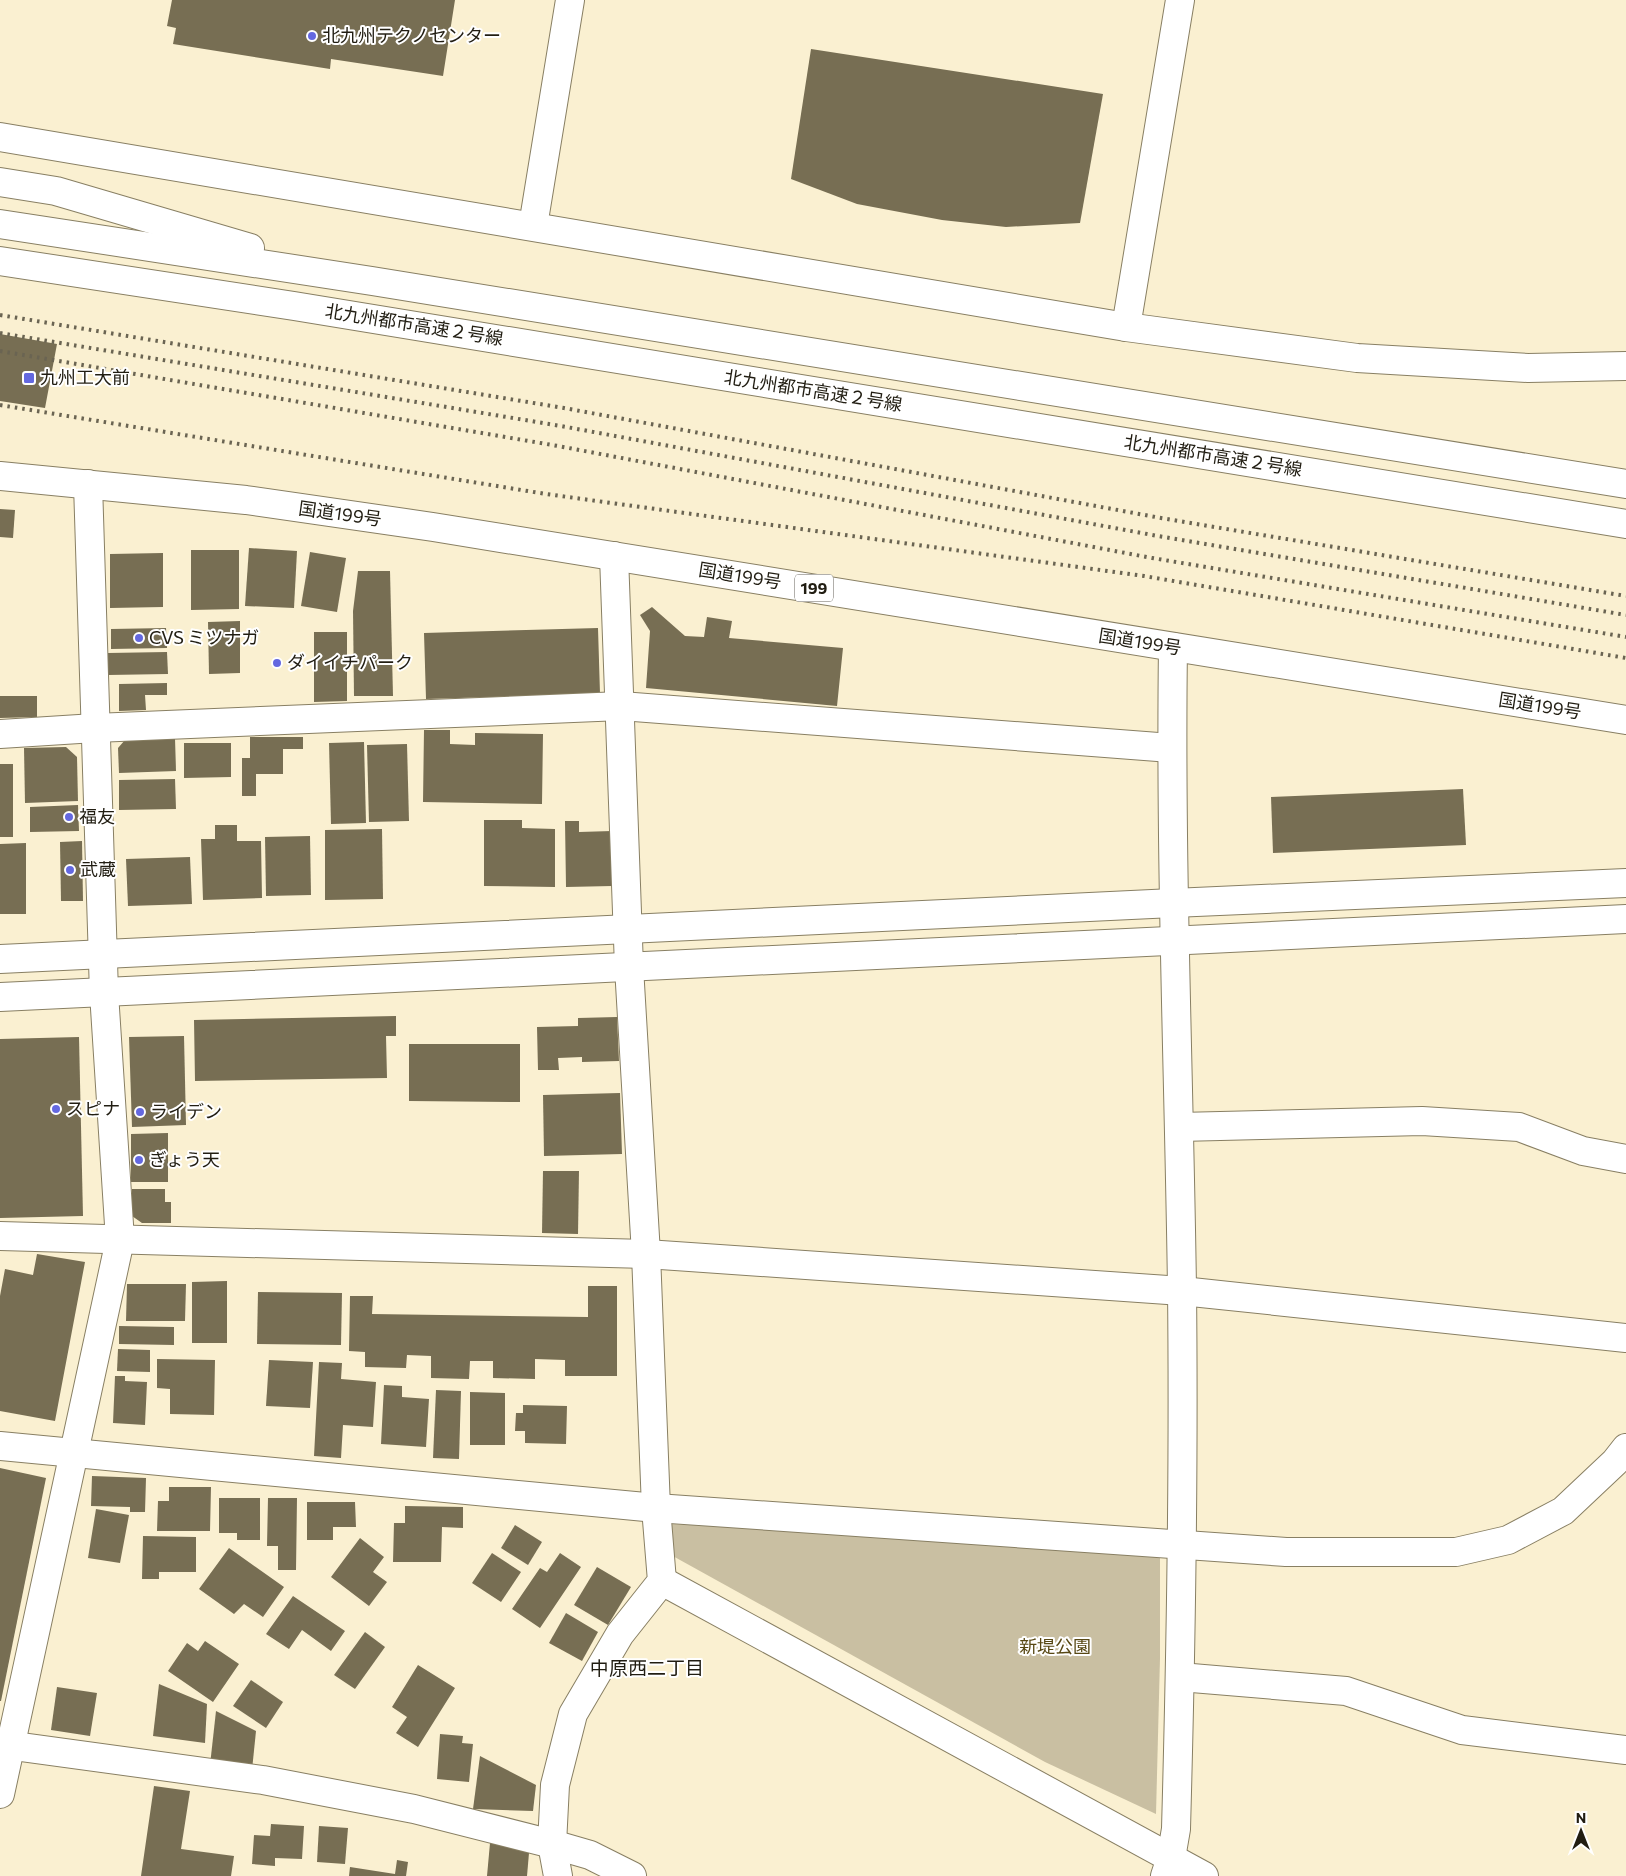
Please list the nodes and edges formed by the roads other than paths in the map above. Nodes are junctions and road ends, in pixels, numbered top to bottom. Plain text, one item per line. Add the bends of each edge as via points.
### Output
1 (570, 0) edge
2 (1180, 0) edge
3 (0, 137) edge
4 (0, 182) edge
5 (0, 224) edge
6 (533, 226) junction
7 (0, 261) edge
8 (372, 281) junction
9 (1126, 327) junction
10 (1626, 366) edge
11 (0, 476) edge
12 (88, 484) junction
13 (1626, 484) edge
14 (1626, 524) edge
15 (614, 556) junction
16 (1173, 647) junction
17 (621, 706) junction
18 (1626, 720) edge
19 (96, 728) junction
20 (0, 734) edge
21 (1172, 748) junction
22 (1626, 883) edge
23 (1173, 903) junction
24 (1626, 918) edge
25 (628, 930) junction
26 (1174, 941) junction
27 (102, 954) junction
28 (0, 959) edge
29 (629, 967) junction
30 (104, 993) junction
31 (0, 997) edge
32 (1179, 1127) junction
33 (1626, 1159) edge
34 (0, 1236) edge
35 (120, 1240) junction
36 (646, 1254) junction
37 (1182, 1291) junction
38 (1626, 1338) edge
39 (0, 1446) edge
40 (1626, 1448) edge
41 (73, 1454) junction
42 (656, 1508) junction
43 (1182, 1544) junction
44 (662, 1581) junction
45 (1180, 1676) junction
46 (5, 1745) edge
47 (1626, 1750) edge
48 (0, 1794) edge
49 (552, 1844) junction
50 (1168, 1867) edge
51 (558, 1876) edge
52 (632, 1876) edge
53 (1204, 1876) edge

1 - 6 main road
2 - 9 main road
3 - 6 main road
4 - 8 main road via 56,191
5 - 8 main road
6 - 9 main road
7 - 14 main road, 北九州都市高速２号線 via 294,306
8 - 13 main road, 北九州都市高速２号線
9 - 10 main road via 1357,358 1528,368
11 - 12 main road, 国道199号 / 199
12 - 15 main road, 国道199号 / 199 via 246,500
12 - 19 main road
15 - 16 main road, 国道199号 / 199
15 - 17 main road
16 - 18 main road, 国道199号 / 199
16 - 21 main road
17 - 19 main road
17 - 21 main road
17 - 25 main road
19 - 20 main road
19 - 27 main road
21 - 23 main road
22 - 23 main road
23 - 25 main road
23 - 26 main road
24 - 26 main road
25 - 27 main road
25 - 29 main road
26 - 29 main road
26 - 32 main road
27 - 28 main road
27 - 30 main road
29 - 30 main road
29 - 36 main road
30 - 31 main road
30 - 35 main road
32 - 33 main road via 1422,1121 1519,1127 1583,1150
32 - 37 main road
34 - 35 main road
35 - 36 main road
35 - 41 main road
36 - 37 main road
36 - 42 main road
37 - 38 main road
37 - 43 main road
39 - 41 main road
40 - 43 main road via 1563,1512 1508,1540 1456,1552 1286,1552
41 - 42 main road
41 - 46 main road
42 - 43 main road
42 - 44 main road
43 - 45 main road
44 - 49 main road via 620,1634 572,1714 555,1785
44 - 50 main road
45 - 47 main road via 1346,1691 1462,1730
45 - 50 main road via 1176,1829
46 - 48 main road
46 - 49 main road via 264,1780 414,1809
49 - 51 main road
49 - 52 main road via 590,1855
50 - 53 main road

